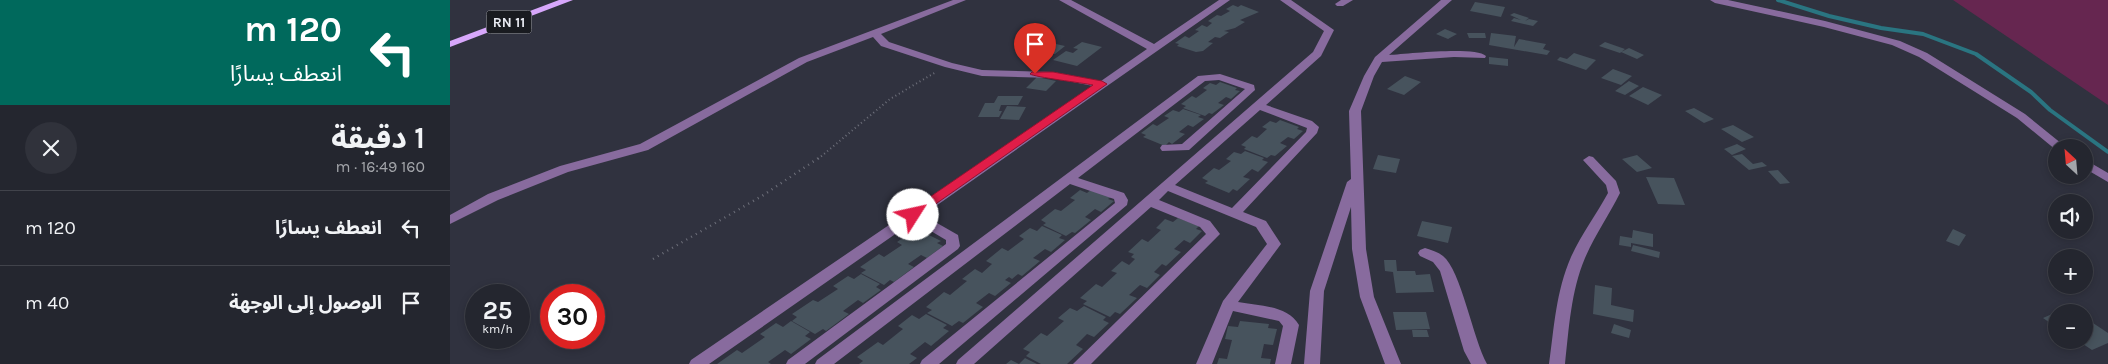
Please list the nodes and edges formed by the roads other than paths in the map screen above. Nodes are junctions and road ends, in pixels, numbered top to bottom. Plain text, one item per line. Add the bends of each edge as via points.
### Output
1 (568, 0) edge
2 (962, 0) edge
3 (1064, 0) edge
4 (1225, 0) edge
5 (1284, 0) edge
6 (1447, 0) edge
7 (1721, 1) edge
8 (876, 34) junction
9 (450, 44) edge
10 (1153, 48) junction
11 (1481, 56) dead end
12 (1379, 59) junction
13 (1102, 84) junction
14 (1259, 106) junction
15 (2050, 139) edge
16 (1166, 148) dead end
17 (1589, 160) dead end
18 (2093, 168) edge
19 (1356, 172) junction
20 (2108, 178) edge
21 (1069, 179) junction
22 (1166, 186) junction
23 (1149, 201) junction
24 (1234, 214) junction
25 (913, 215) junction
26 (450, 220) edge
27 (1425, 253) dead end
28 (1228, 305) junction
29 (698, 364) edge
30 (794, 364) edge
31 (823, 364) edge
32 (928, 364) edge
33 (964, 364) edge
34 (1081, 364) edge
35 (1204, 364) edge
36 (1284, 364) edge
37 (1312, 364) edge
38 (1393, 364) edge
39 (1479, 364) edge
40 (1557, 364) edge

1 - 9 main road, RN 11
2 - 8 street
3 - 10 street
4 - 10 street
5 - 14 street via 1329,30 1317,54
6 - 12 street
7 - 15 street via 1896,43 2021,116
8 - 13 street via 885,44 982,73 1053,75
8 - 26 street via 803,60 644,147 564,169 493,197
10 - 13 street
11 - 12 street via 1454,54
12 - 19 street via 1356,111
13 - 25 street
14 - 22 street
14 - 24 street via 1308,123 1312,133
16 - 21 street via 1184,147 1250,87 1220,77 1202,78
17 - 40 street via 1612,184 1614,193 1587,238 1574,268 1563,307
18 - 20 street
19 - 37 street via 1317,291
19 - 38 street via 1359,250 1367,297
21 - 31 street
21 - 32 street via 1118,196 1122,200 1121,205
22 - 23 street
22 - 24 street
23 - 33 street
23 - 34 street via 1205,224 1212,234
24 - 28 street via 1261,224 1274,244
25 - 29 street
25 - 30 street via 953,238 953,246
27 - 39 street via 1447,270
28 - 35 street
28 - 36 street via 1284,317 1291,325

